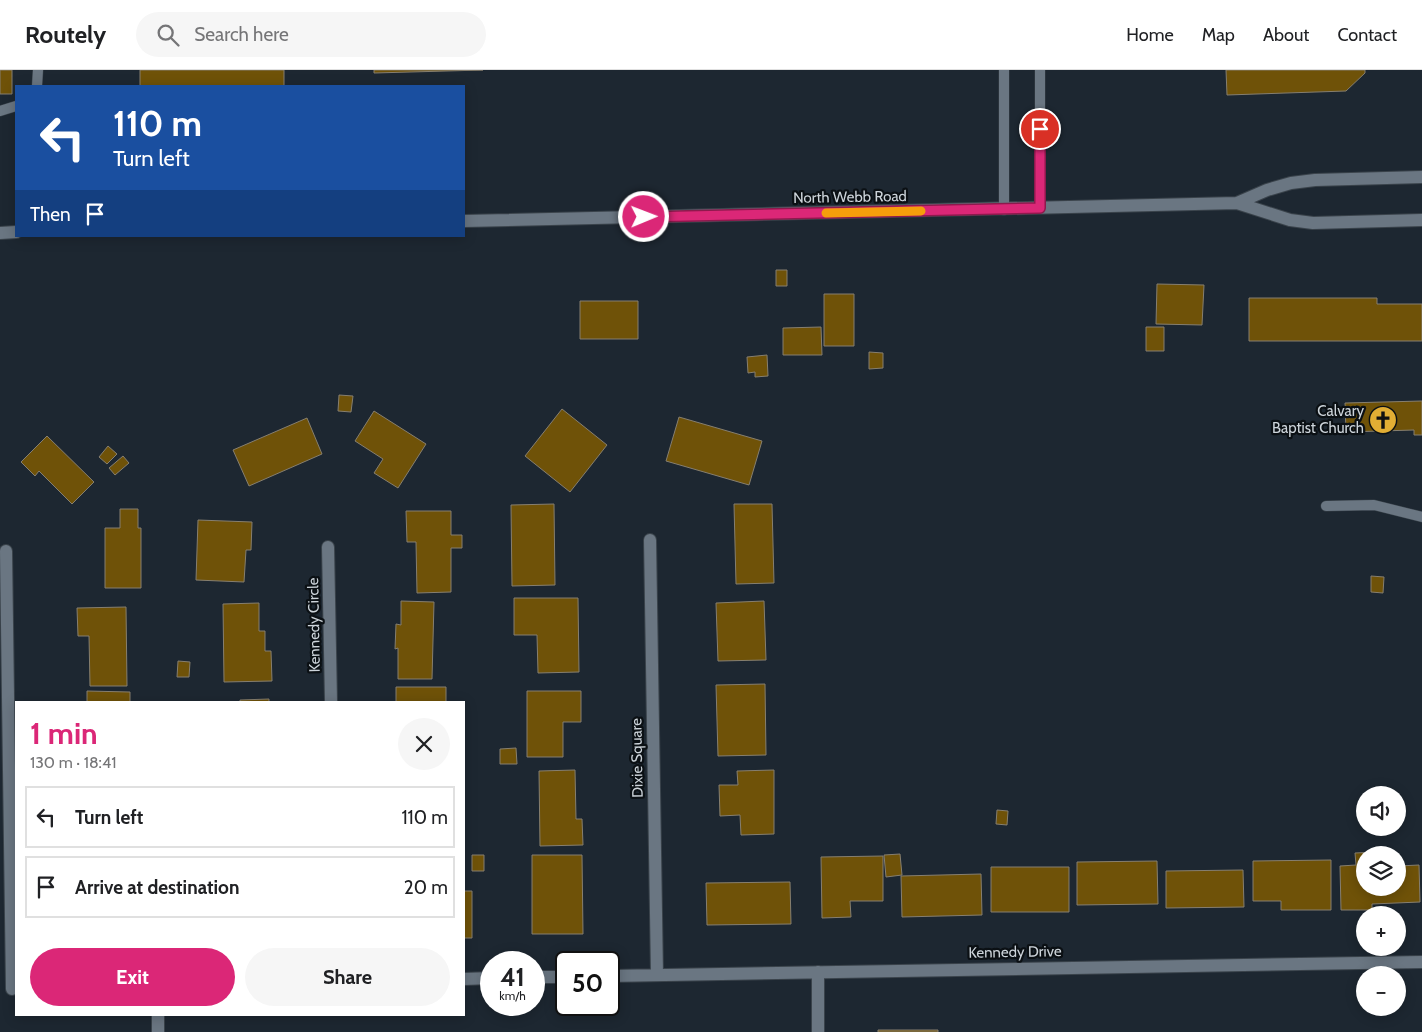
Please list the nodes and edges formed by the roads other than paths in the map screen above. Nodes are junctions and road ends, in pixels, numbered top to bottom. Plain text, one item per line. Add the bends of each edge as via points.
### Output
1 (38, 70) edge
2 (1004, 70) edge
3 (1040, 70) edge
4 (37, 85) edge
5 (15, 106) edge
6 (0, 111) edge
7 (1422, 176) edge
8 (1237, 203) junction
9 (1040, 208) junction
10 (1004, 210) junction
11 (1422, 220) edge
12 (465, 221) edge
13 (0, 232) edge
14 (15, 232) edge
15 (1326, 506) dead end
16 (1422, 517) edge
17 (650, 540) dead end
18 (328, 547) dead end
19 (6, 550) dead end
20 (331, 701) edge
21 (1422, 962) edge
22 (818, 972) junction
23 (657, 975) junction
24 (620, 976) edge
25 (480, 978) edge
26 (465, 979) edge
27 (10, 989) edge
28 (158, 1016) edge
29 (158, 1032) edge
30 (818, 1032) edge

1 - 4 lane
2 - 10 lane
3 - 9 lane
5 - 6 lane
7 - 8 street, North Webb Road via 1291,183
8 - 9 street, North Webb Road
8 - 11 street, North Webb Road via 1290,220
9 - 10 street, North Webb Road
10 - 12 street, North Webb Road
13 - 14 street
15 - 16 lane via 1374,505
17 - 23 street, Dixie Square
18 - 20 street, Kennedy Circle
19 - 27 street
21 - 22 street, Kennedy Drive
22 - 23 street, Kennedy Drive
22 - 30 street
23 - 24 street, Kennedy Drive
25 - 26 street
28 - 29 street

